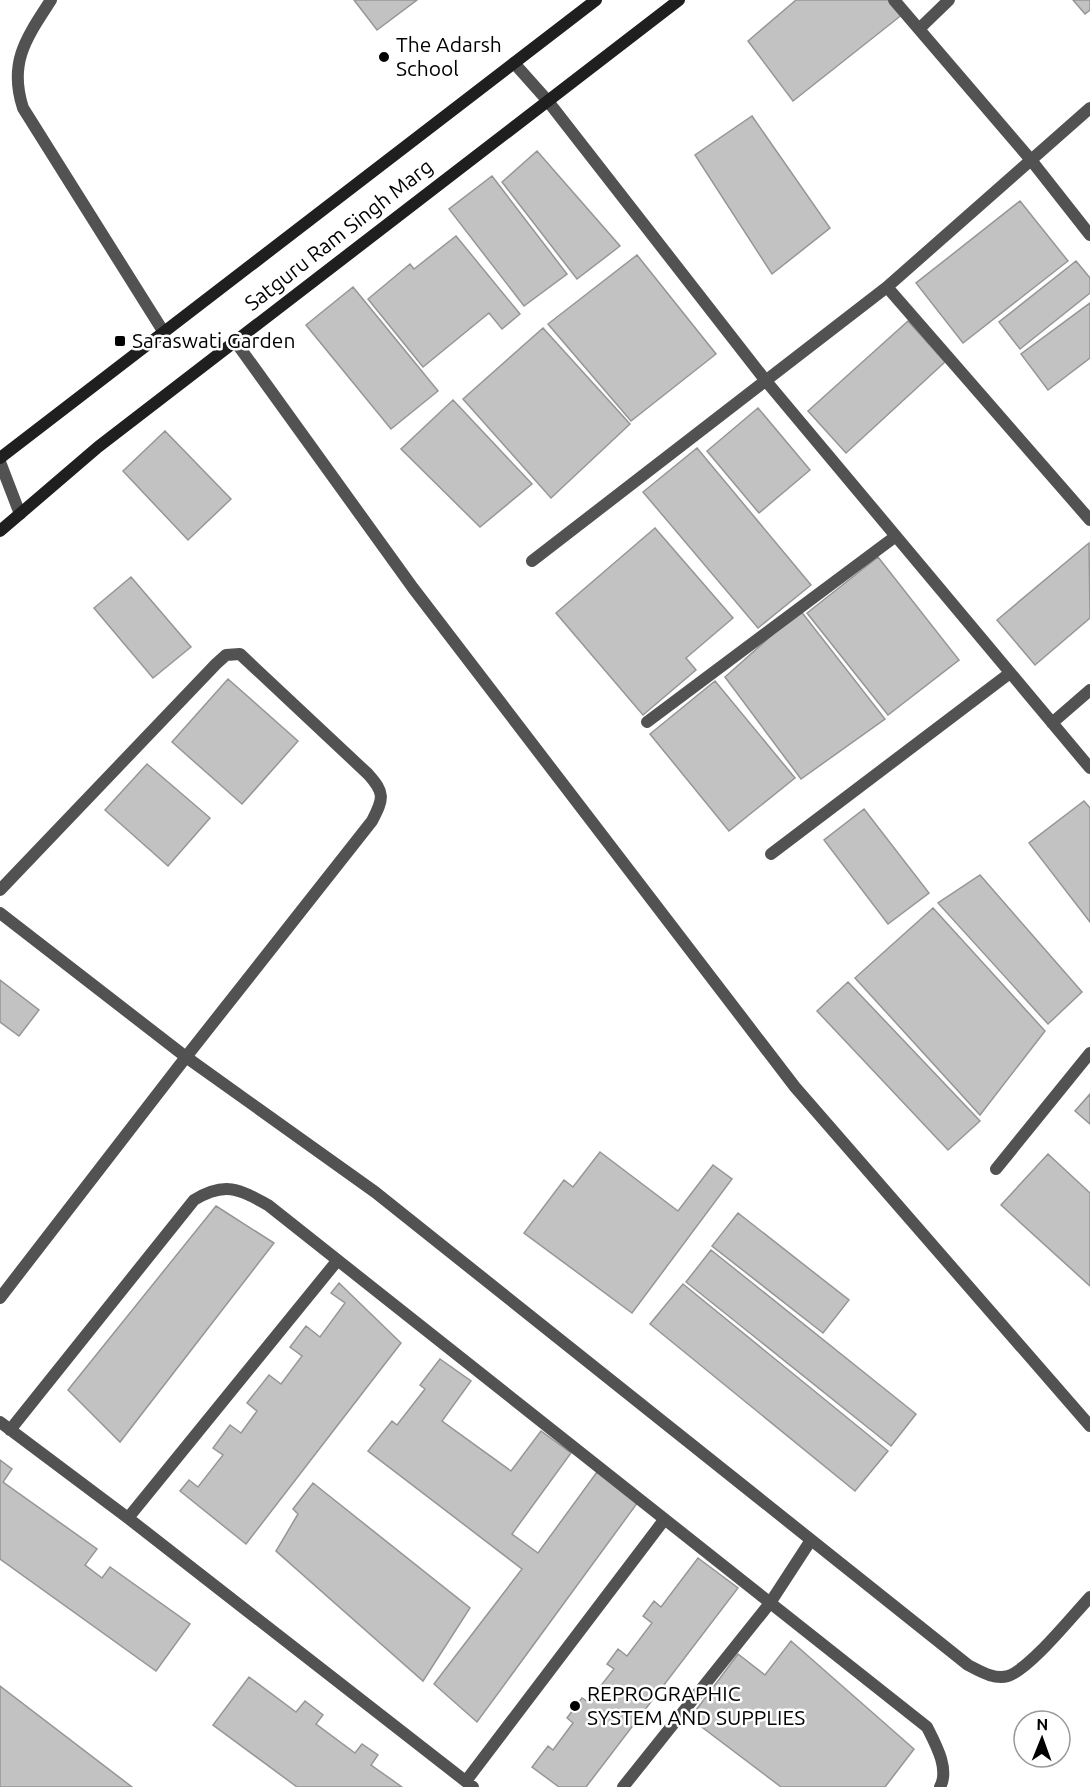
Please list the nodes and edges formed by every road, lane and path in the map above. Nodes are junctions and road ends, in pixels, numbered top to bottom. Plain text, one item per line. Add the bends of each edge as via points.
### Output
1 (51, 0) edge
2 (596, 0) edge
3 (679, 0) edge
4 (894, 0) edge
5 (949, 0) edge
6 (919, 29) junction
7 (514, 63) junction
8 (547, 100) junction
9 (1090, 108) edge
10 (1031, 160) junction
11 (1090, 235) edge
12 (887, 287) junction
13 (163, 331) junction
14 (235, 340) junction
15 (766, 381) junction
16 (0, 460) edge
17 (20, 514) junction
18 (1090, 520) edge
19 (0, 531) edge
20 (896, 536) junction
21 (532, 561) dead end
22 (1010, 673) junction
23 (1090, 690) edge
24 (647, 722) dead end
25 (1052, 723) junction
26 (1090, 768) edge
27 (771, 854) dead end
28 (0, 890) edge
29 (0, 913) edge
30 (1090, 1053) edge
31 (186, 1057) junction
32 (996, 1169) dead end
33 (336, 1260) junction
34 (0, 1298) edge
35 (0, 1422) edge
36 (1090, 1426) edge
37 (10, 1430) junction
38 (128, 1518) junction
39 (664, 1520) junction
40 (811, 1540) junction
41 (1090, 1597) edge
42 (770, 1603) junction
43 (470, 1784) edge
44 (623, 1787) edge
45 (940, 1787) edge

1 - 13 street via 30,32 17,62 17,90 23,108
2 - 7 main road, Satguru Ram Singh Marg
3 - 8 main road, Satguru Ram Singh Marg
4 - 6 street
5 - 6 street
6 - 10 street
7 - 8 street
7 - 13 main road, Satguru Ram Singh Marg
8 - 14 main road, Satguru Ram Singh Marg
8 - 15 street
9 - 10 street
10 - 11 street
10 - 12 street
12 - 15 street
12 - 18 street
13 - 16 main road, Satguru Ram Singh Marg
14 - 17 main road, Satguru Ram Singh Marg via 98,447
14 - 36 street via 413,588 795,1087
15 - 20 street
15 - 21 street
16 - 17 street
17 - 19 main road, Satguru Ram Singh Marg
20 - 22 street
20 - 24 street
22 - 25 street
22 - 27 street
23 - 25 street
25 - 26 street
28 - 31 street via 216,664 226,655 240,654 252,663 368,774 380,787 382,802 372,821
29 - 31 street
30 - 32 street
31 - 34 street
31 - 40 street via 375,1192
33 - 37 street via 268,1205 241,1190 211,1190 194,1200
33 - 38 street
33 - 39 street
35 - 37 street
37 - 38 street
38 - 43 street
39 - 42 street
39 - 43 street
40 - 41 street via 968,1665 991,1676 1009,1676 1030,1660
40 - 42 street
42 - 44 street
42 - 45 street via 927,1727 940,1751

